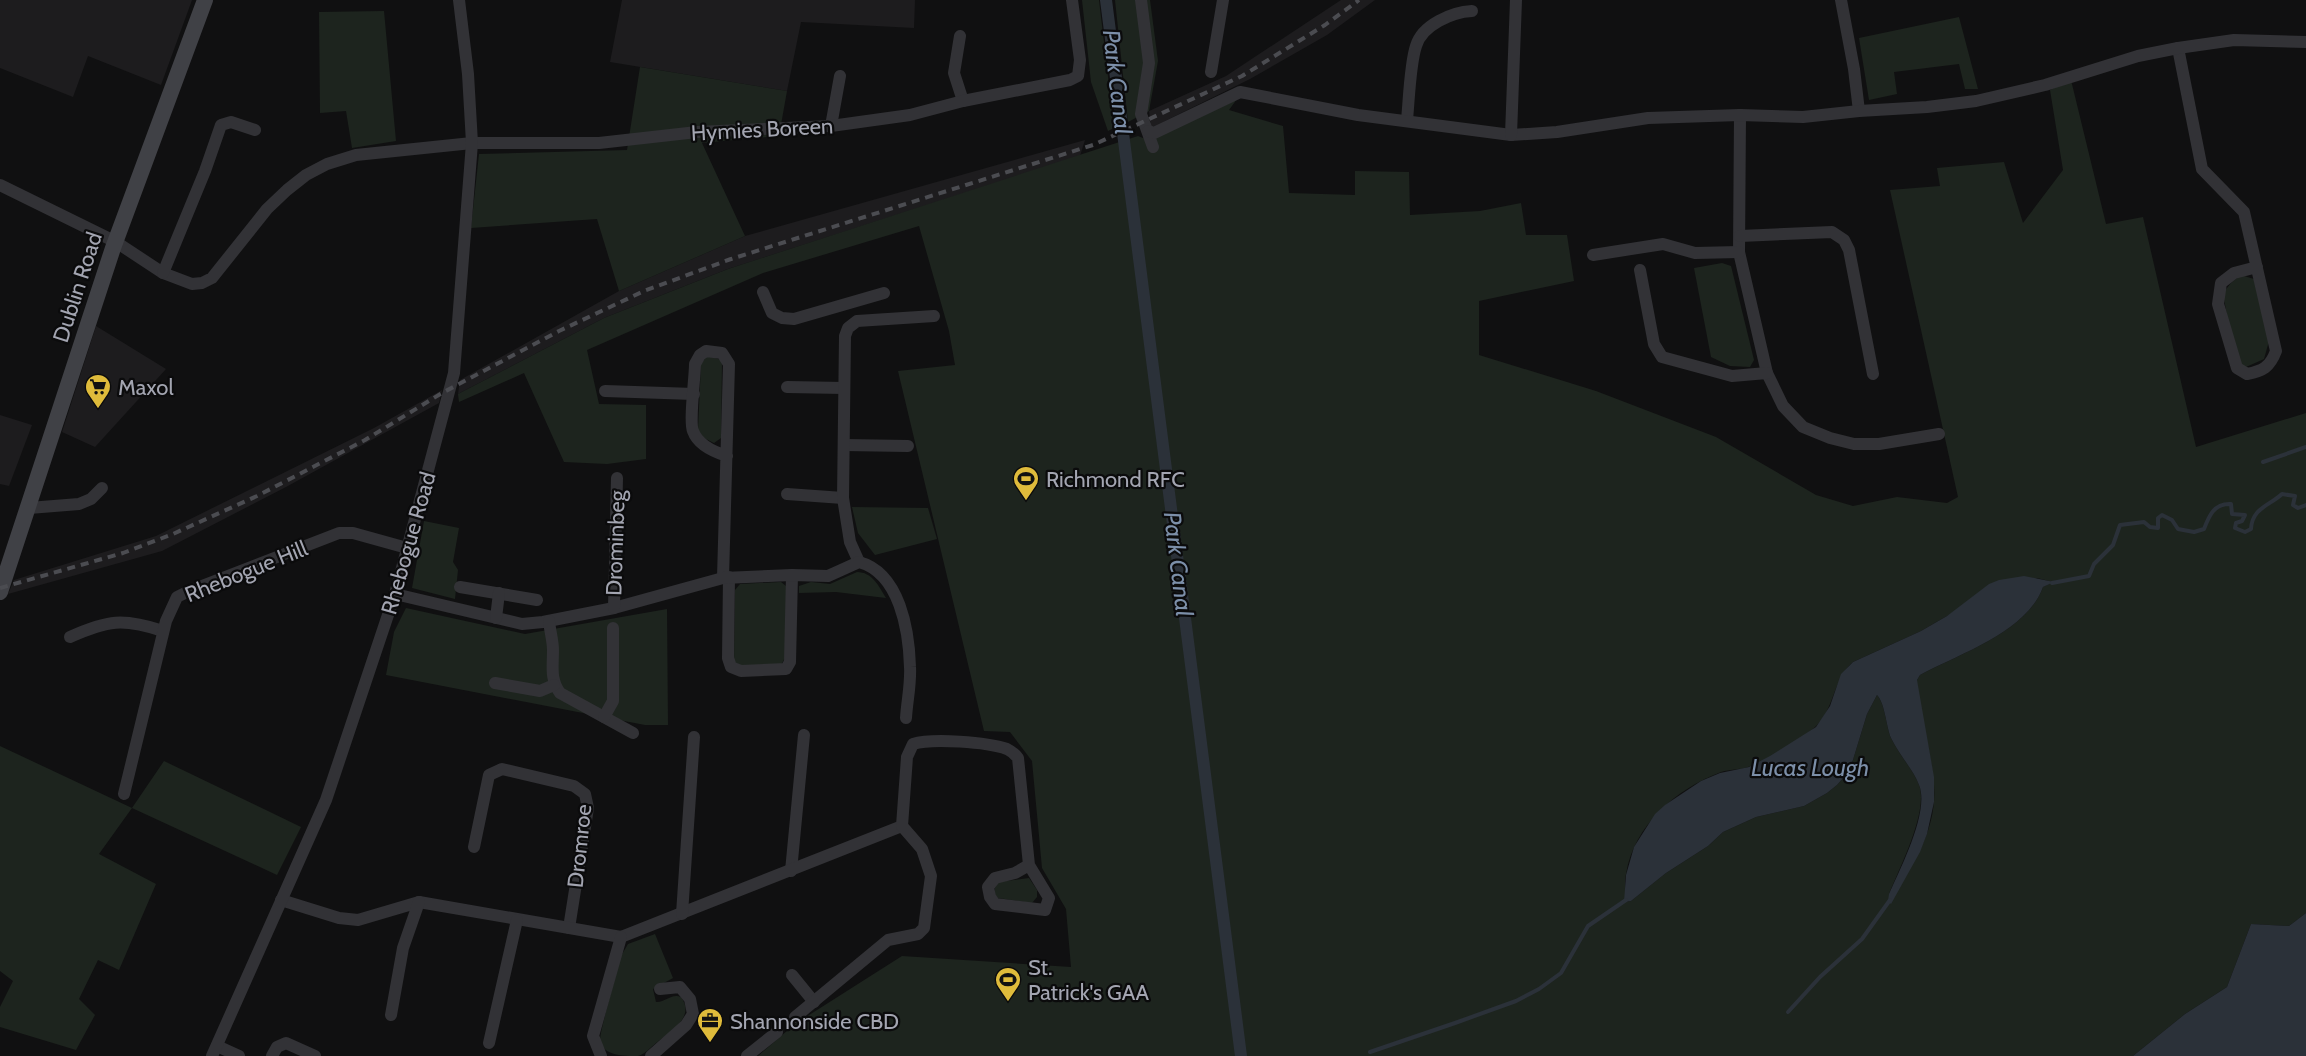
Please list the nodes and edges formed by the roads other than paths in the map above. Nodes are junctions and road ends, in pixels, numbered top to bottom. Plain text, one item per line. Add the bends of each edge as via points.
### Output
1 (205, 0) edge
2 (459, 0) edge
3 (1072, 0) edge
4 (1141, 0) edge
5 (1223, 0) edge
6 (1516, 0) edge
7 (1841, 0) edge
8 (1472, 10) dead end
9 (960, 36) dead end
10 (2306, 42) edge
11 (2178, 48) junction
12 (1211, 72) dead end
13 (840, 76) dead end
14 (963, 101) junction
15 (1859, 111) junction
16 (1740, 115) junction
17 (1407, 120) junction
18 (831, 126) junction
19 (255, 130) dead end
20 (1148, 131) junction
21 (1511, 135) junction
22 (472, 143) junction
23 (1153, 147) dead end
24 (0, 185) edge
25 (1740, 236) junction
26 (116, 242) junction
27 (1739, 252) junction
28 (1593, 255) dead end
29 (2257, 267) junction
30 (1640, 270) dead end
31 (163, 273) junction
32 (763, 292) dead end
33 (884, 293) dead end
34 (851, 302) junction
35 (933, 316) dead end
36 (857, 321) junction
37 (1767, 373) junction
38 (1873, 374) dead end
39 (787, 387) dead end
40 (844, 388) junction
41 (605, 391) dead end
42 (694, 394) junction
43 (1940, 434) dead end
44 (844, 445) junction
45 (908, 446) dead end
46 (727, 456) junction
47 (617, 478) dead end
48 (102, 488) dead end
49 (787, 494) dead end
50 (843, 498) junction
51 (29, 508) junction
52 (407, 548) junction
53 (859, 562) junction
54 (792, 574) junction
55 (726, 578) junction
56 (460, 586) dead end
57 (0, 592) edge
58 (500, 593) junction
59 (395, 594) junction
60 (537, 600) dead end
61 (614, 608) junction
62 (495, 618) junction
63 (549, 621) junction
64 (613, 628) dead end
65 (163, 631) junction
66 (70, 637) dead end
67 (495, 683) dead end
68 (554, 685) junction
69 (604, 717) junction
70 (906, 718) dead end
71 (633, 733) dead end
72 (804, 735) dead end
73 (694, 737) dead end
74 (124, 794) dead end
75 (902, 826) junction
76 (474, 847) dead end
77 (1029, 866) junction
78 (791, 871) junction
79 (281, 900) junction
80 (419, 902) junction
81 (682, 914) junction
82 (517, 921) junction
83 (569, 928) junction
84 (621, 937) junction
85 (792, 975) dead end
86 (660, 989) dead end
87 (814, 1002) junction
88 (391, 1015) dead end
89 (795, 1017) dead end
90 (777, 1032) dead end
91 (489, 1043) dead end
92 (215, 1051) edge
93 (239, 1056) edge
94 (272, 1056) edge
95 (315, 1056) edge
96 (601, 1056) edge
97 (651, 1056) edge
98 (747, 1056) edge

1 - 26 main road, Dublin Road
2 - 22 street, Rhebogue Road
3 - 14 street, Hymies Boreen via 1080,60 1078,76 1048,86
4 - 20 street via 1149,63 1141,114
5 - 12 street
6 - 21 street
7 - 15 street
8 - 17 street via 1435,23 1416,45
9 - 14 street via 954,73
10 - 11 street via 2234,40
11 - 15 street via 1976,101
11 - 29 street via 2202,169 2244,212
13 - 18 street
14 - 18 street, Hymies Boreen via 910,115
15 - 16 street via 1803,117
16 - 21 street via 1648,118
16 - 25 street
17 - 20 street via 1358,115 1240,92 1154,133
17 - 21 street
18 - 22 street, Hymies Boreen via 697,132 599,143
19 - 31 street via 231,122 221,125
20 - 23 street
22 - 31 street, Hymies Boreen via 356,155 327,164 286,190 212,278 192,284
22 - 52 street, Rhebogue Road via 454,374
24 - 26 street, Hymies Boreen
25 - 27 street
25 - 38 street via 1832,232 1844,240
26 - 31 street, Hymies Boreen
26 - 51 main road, Dublin Road
27 - 28 street via 1695,253 1663,244
27 - 37 street
29 - 29 street via 2276,351 2262,371 2247,374 2237,368 2218,304 2220,283 2234,273
30 - 37 street via 1654,344 1662,357 1732,376
32 - 34 street via 772,313 782,318 794,319
33 - 34 street
34 - 36 street
35 - 36 street
36 - 40 street via 845,336
37 - 43 street via 1783,406 1803,427 1830,438 1854,444 1879,444
39 - 40 street
40 - 44 street
41 - 42 street
42 - 46 street via 692,430 700,442
42 - 46 street via 695,364 700,355 706,351 722,353 729,364
44 - 45 street
44 - 50 street
46 - 55 street
47 - 61 street, Drominbeg
48 - 51 street via 79,504
49 - 50 street
50 - 53 street via 850,542
51 - 57 main road, Dublin Road
52 - 59 street, Rhebogue Road
52 - 65 street, Rhebogue Hill via 353,533 339,533 177,597
53 - 54 street, Drominbeg via 828,576
53 - 70 street via 876,570 902,609 910,668
54 - 55 street, Drominbeg
54 - 55 street via 790,662 786,669 741,671 731,667
55 - 61 street, Drominbeg
56 - 58 street
58 - 60 street
58 - 62 street
59 - 62 street, Drominbeg
59 - 79 street, Rhebogue Road via 326,800
61 - 63 street, Drominbeg
62 - 63 street, Drominbeg via 522,624
63 - 68 street
64 - 69 street via 613,701
65 - 66 street via 124,621
65 - 74 street, Rhebogue Hill
67 - 68 street via 540,692
68 - 69 street via 560,693
69 - 71 street
72 - 78 street
73 - 81 street
75 - 77 street via 907,757 913,744 925,740 1010,750 1018,758
75 - 78 street
75 - 87 street via 922,849 931,876 924,928 918,934 888,940
76 - 83 street, Dromroe via 489,775 502,769 574,786 585,794 588,808
77 - 77 street via 1049,897 1045,910 995,904 988,886 995,878
78 - 81 street
79 - 80 street via 358,920
79 - 92 street, Rhebogue Road
80 - 82 street
80 - 88 street via 403,948
81 - 84 street
82 - 83 street
82 - 91 street
83 - 84 street
84 - 96 street via 592,1036
85 - 87 street
86 - 97 street via 680,987 690,999 693,1014
87 - 89 street
90 - 98 street
92 - 93 street
94 - 95 street via 277,1047 286,1043

